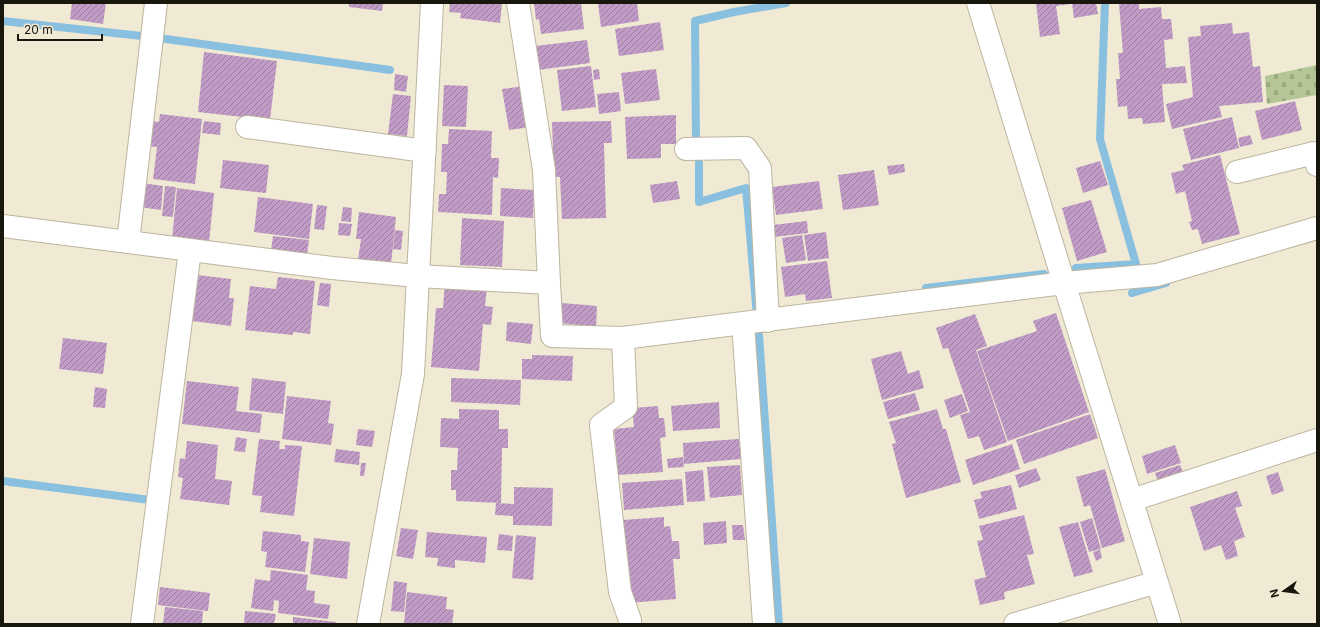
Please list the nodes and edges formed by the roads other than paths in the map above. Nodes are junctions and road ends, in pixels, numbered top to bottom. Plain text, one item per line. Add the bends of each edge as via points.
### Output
1 (156, 3) edge
2 (432, 3) edge
3 (518, 3) edge
4 (978, 3) edge
5 (247, 127) dead end
6 (686, 149) dead end
7 (425, 151) junction
8 (1317, 165) edge
9 (1237, 172) dead end
10 (3, 226) edge
11 (1317, 228) edge
12 (128, 242) junction
13 (190, 250) junction
14 (418, 276) junction
15 (549, 283) junction
16 (1064, 283) junction
17 (768, 320) junction
18 (743, 323) junction
19 (623, 338) junction
20 (1317, 440) edge
21 (1132, 500) junction
22 (1157, 582) junction
23 (142, 624) edge
24 (368, 624) edge
25 (630, 624) edge
26 (764, 624) edge
27 (1015, 624) edge
28 (1170, 624) edge

1 - 12 street
2 - 7 street
3 - 15 street via 544,170
4 - 16 street
5 - 7 street
6 - 17 street via 746,148 760,168
7 - 14 street
8 - 9 street via 1314,153
10 - 12 street
11 - 16 street via 1157,275
12 - 13 street
13 - 14 street
13 - 23 street
14 - 15 street
14 - 24 street via 413,374
15 - 19 street via 552,336
16 - 17 street
16 - 21 street
17 - 18 street
18 - 19 street
18 - 26 street
19 - 25 street via 626,408 601,425 620,592
20 - 21 street
21 - 22 street
22 - 27 street
22 - 28 street

